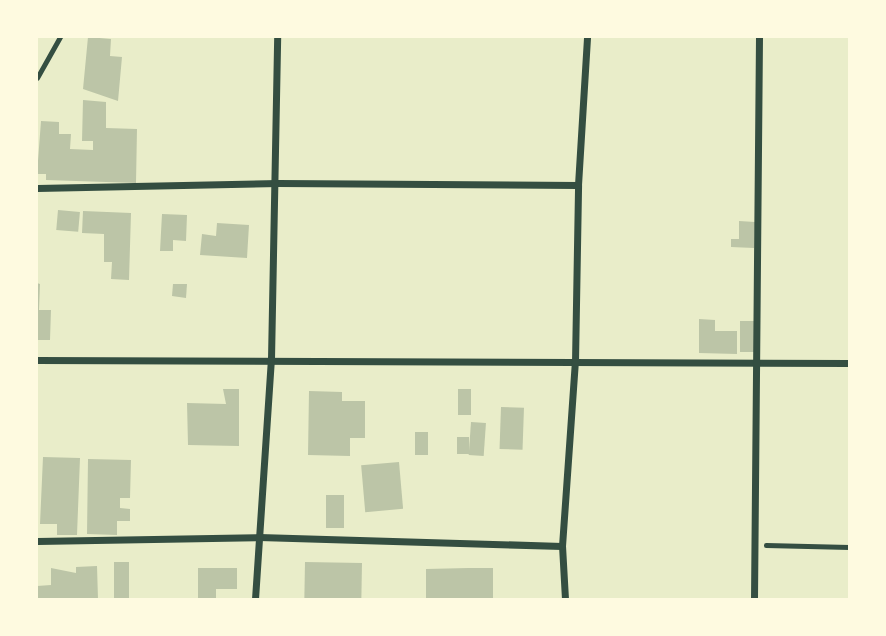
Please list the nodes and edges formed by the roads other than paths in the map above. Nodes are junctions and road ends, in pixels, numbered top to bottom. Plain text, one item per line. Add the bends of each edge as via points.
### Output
1 (278, 37) edge
2 (587, 37) edge
3 (759, 37) edge
4 (278, 183) junction
5 (578, 185) junction
6 (37, 188) edge
7 (271, 359) junction
8 (37, 360) edge
9 (575, 362) junction
10 (849, 363) edge
11 (758, 364) junction
12 (259, 537) junction
13 (37, 541) edge
14 (562, 546) junction
15 (255, 599) edge
16 (565, 599) edge
17 (754, 599) edge

1 - 4 street
2 - 5 street
3 - 11 street
4 - 5 street
4 - 6 street
4 - 7 street
5 - 9 street
7 - 8 street
7 - 9 street
7 - 12 street
9 - 11 street
9 - 14 street
10 - 11 street
11 - 17 street
12 - 13 street
12 - 14 street
12 - 15 street
14 - 16 street

